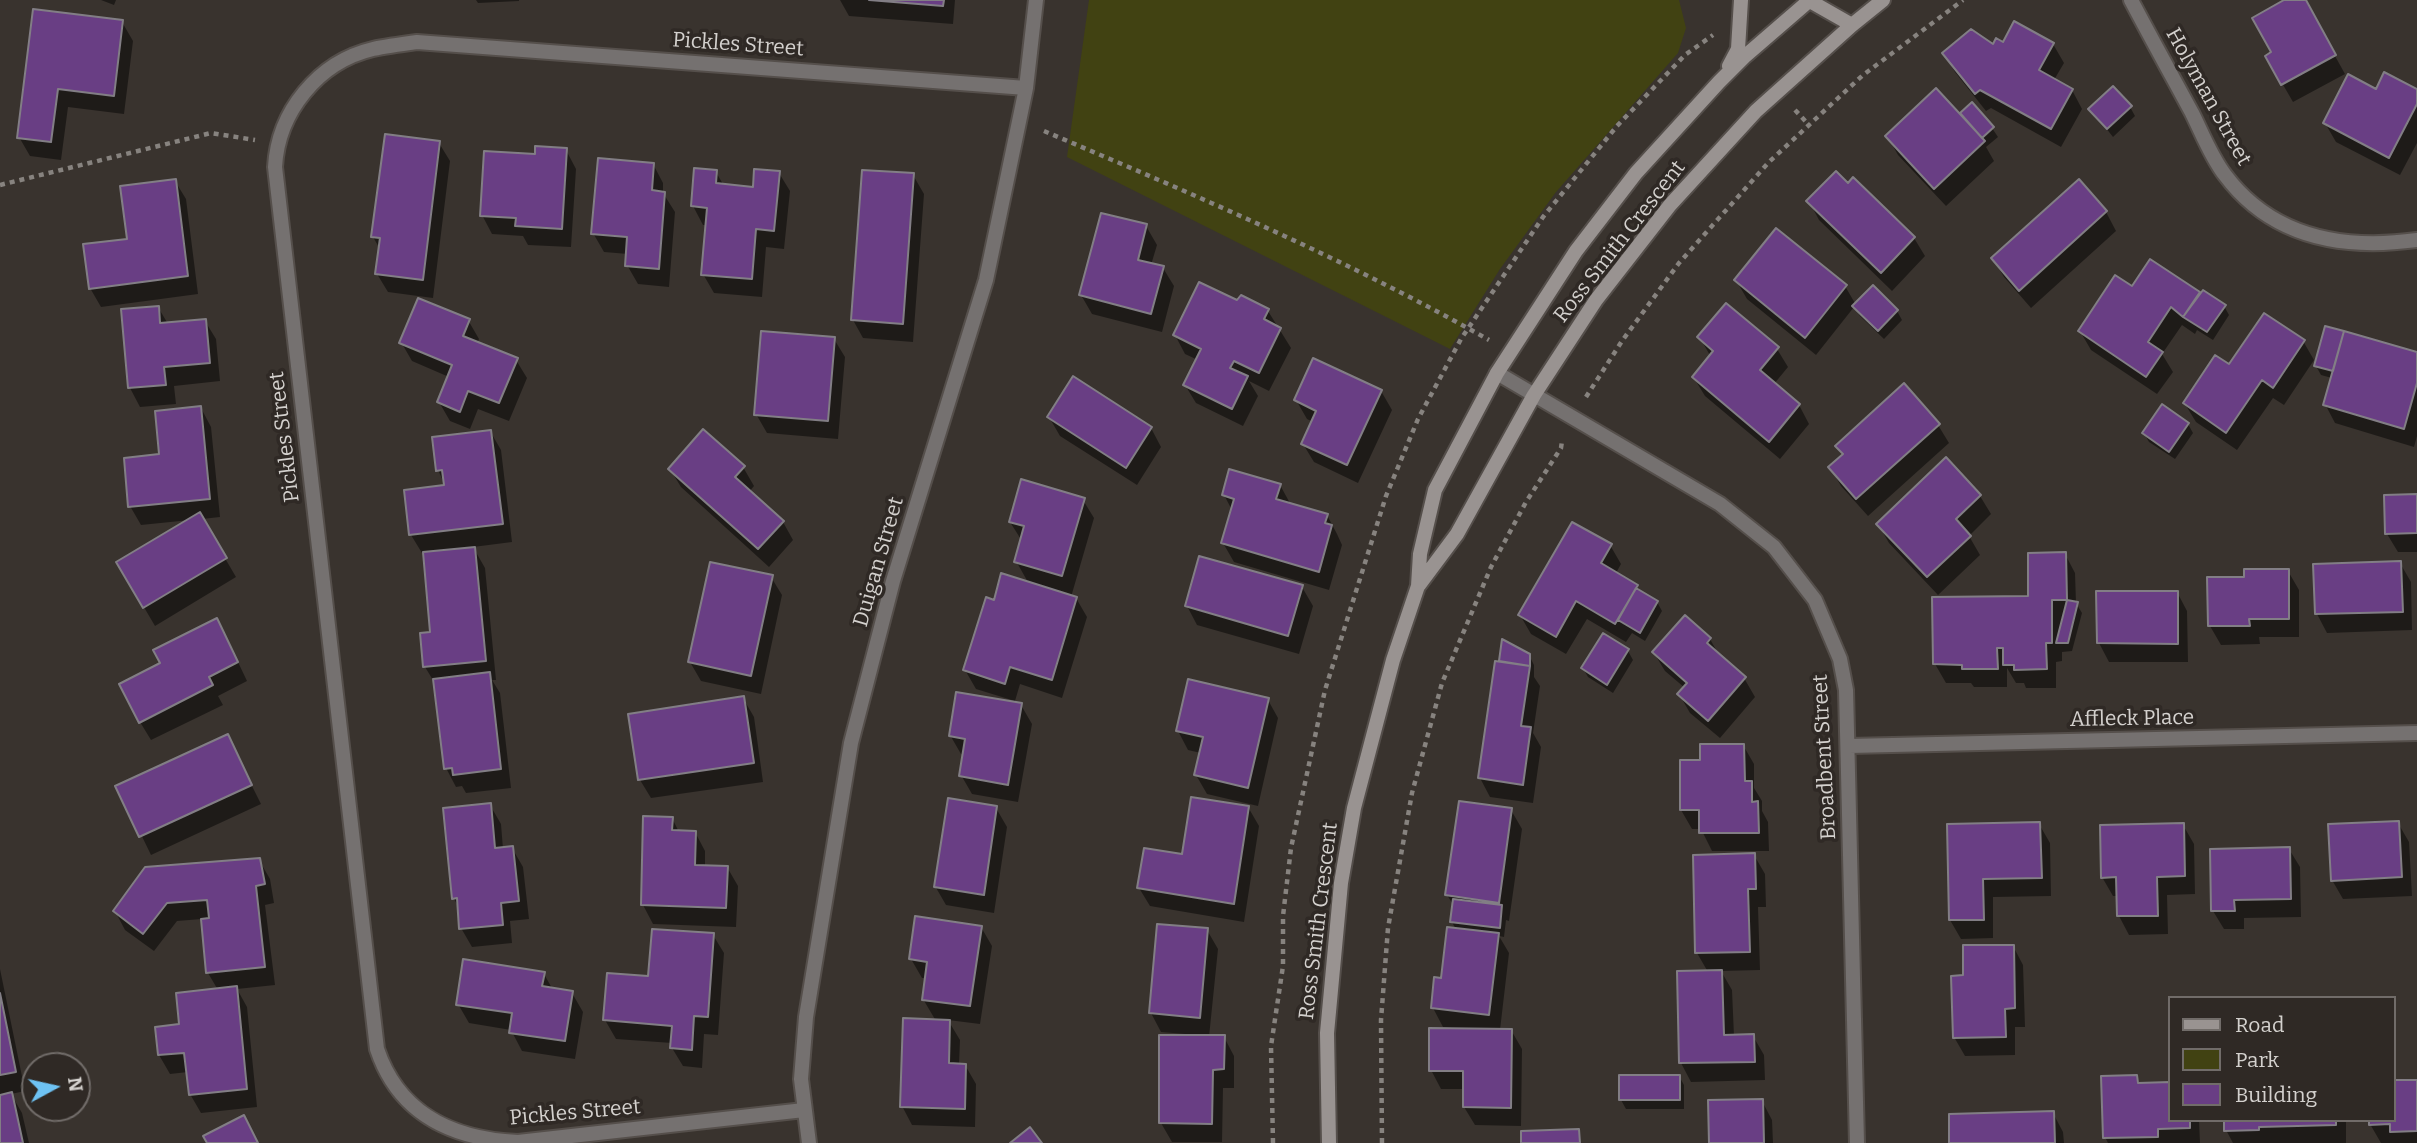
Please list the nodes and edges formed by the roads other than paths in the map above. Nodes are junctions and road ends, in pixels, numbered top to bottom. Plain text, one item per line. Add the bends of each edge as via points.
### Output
1 (1036, 0) edge
2 (1741, 0) edge
3 (1809, 0) edge
4 (1883, 0) edge
5 (2131, 0) edge
6 (1852, 25) junction
7 (1719, 82) junction
8 (1026, 88) junction
9 (2417, 240) edge
10 (1497, 373) junction
11 (1534, 395) junction
12 (1419, 586) junction
13 (2417, 733) edge
14 (1849, 746) junction
15 (804, 1110) junction
16 (809, 1143) edge
17 (1329, 1143) edge
18 (1857, 1143) edge

1 - 8 street, Duigan Street
2 - 7 street via 1738,49
3 - 6 street
3 - 7 street, Ross Smith Crescent
4 - 6 street, Ross Smith Crescent
5 - 9 street, Holyman Street via 2224,174 2259,210 2281,224 2331,241 2388,244
6 - 11 street, Ross Smith Crescent via 1756,111 1670,205 1596,300
7 - 10 street, Ross Smith Crescent via 1636,173 1583,241
8 - 15 street, Duigan Street via 986,280 893,581 851,743 806,1017
8 - 15 street, Pickles Street via 417,42 372,49 314,81 289,112 278,144 275,167 281,223 377,1049 383,1069 409,1104 426,1117 469,1137 493,1141
10 - 11 street, Broadbent Street
10 - 12 street, Ross Smith Crescent via 1435,490 1420,554
11 - 12 street, Ross Smith Crescent via 1457,534
11 - 14 street, Broadbent Street via 1720,504 1774,547 1815,600 1840,659
12 - 17 street, Ross Smith Crescent via 1382,700 1354,808 1341,883 1327,1033
13 - 14 street, Affleck Place
14 - 18 street, Broadbent Street
15 - 16 street, Duigan Street

